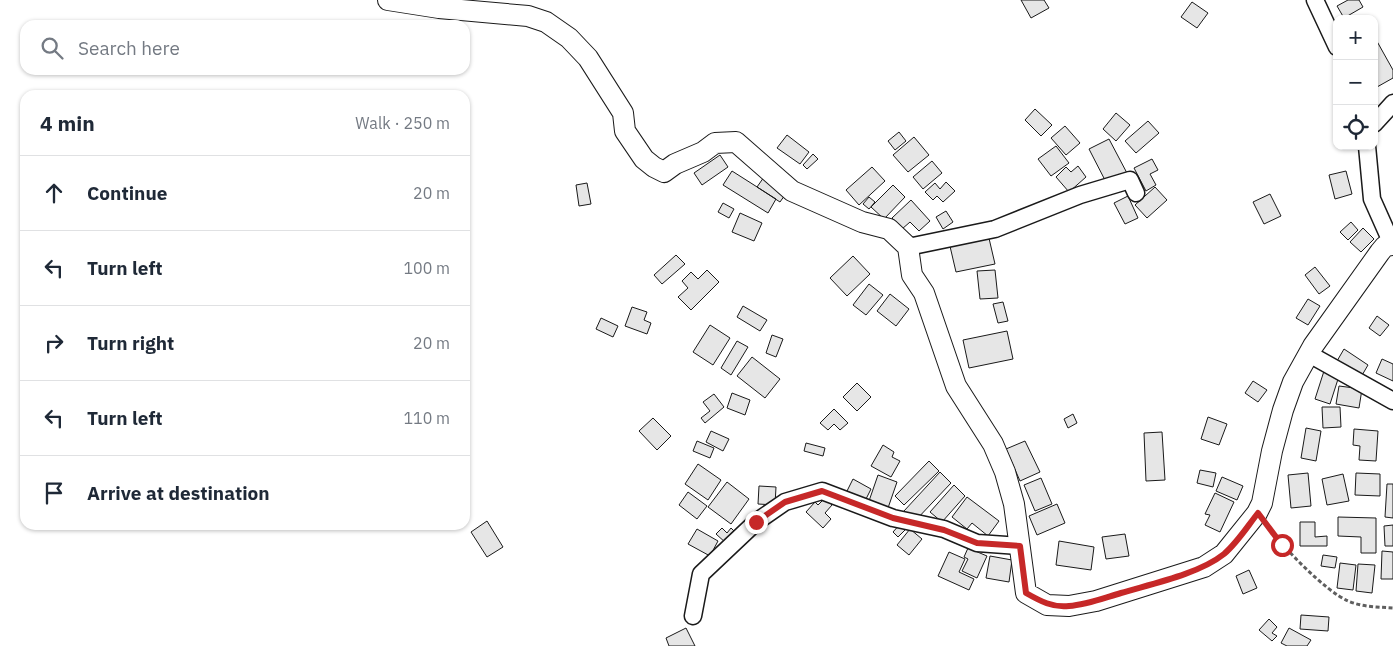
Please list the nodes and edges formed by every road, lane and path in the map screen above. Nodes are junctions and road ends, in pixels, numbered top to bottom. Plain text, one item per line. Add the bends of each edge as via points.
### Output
1 (388, 0) edge
2 (1315, 0) edge
3 (1333, 38) edge
4 (1393, 103) edge
5 (1378, 120) edge
6 (1367, 150) edge
7 (1136, 193) dead end
8 (1392, 244) edge
9 (908, 247) junction
10 (1309, 354) junction
11 (1393, 401) edge
12 (1258, 513) junction
13 (1020, 546) junction
14 (1393, 608) edge
15 (693, 616) dead end

1 - 9 street via 528,16 546,22 569,38 588,58 623,113 625,131 644,159 654,167 664,172 715,143 736,142 792,191 862,222 889,229
2 - 3 street
4 - 5 street
6 - 8 street via 1372,199
7 - 9 street via 1130,180 1080,195 995,229
8 - 10 street via 1380,252
9 - 13 street via 912,276 924,293 956,386 989,437 1005,472
10 - 11 street
10 - 12 street via 1293,382 1283,410
12 - 13 street via 1224,554 1204,567 1069,606 1047,604 1026,593
12 - 14 path via 1282,545 1326,586 1346,600 1364,606
13 - 15 street via 977,543 944,530 893,518 822,491 785,502 756,522 701,574

